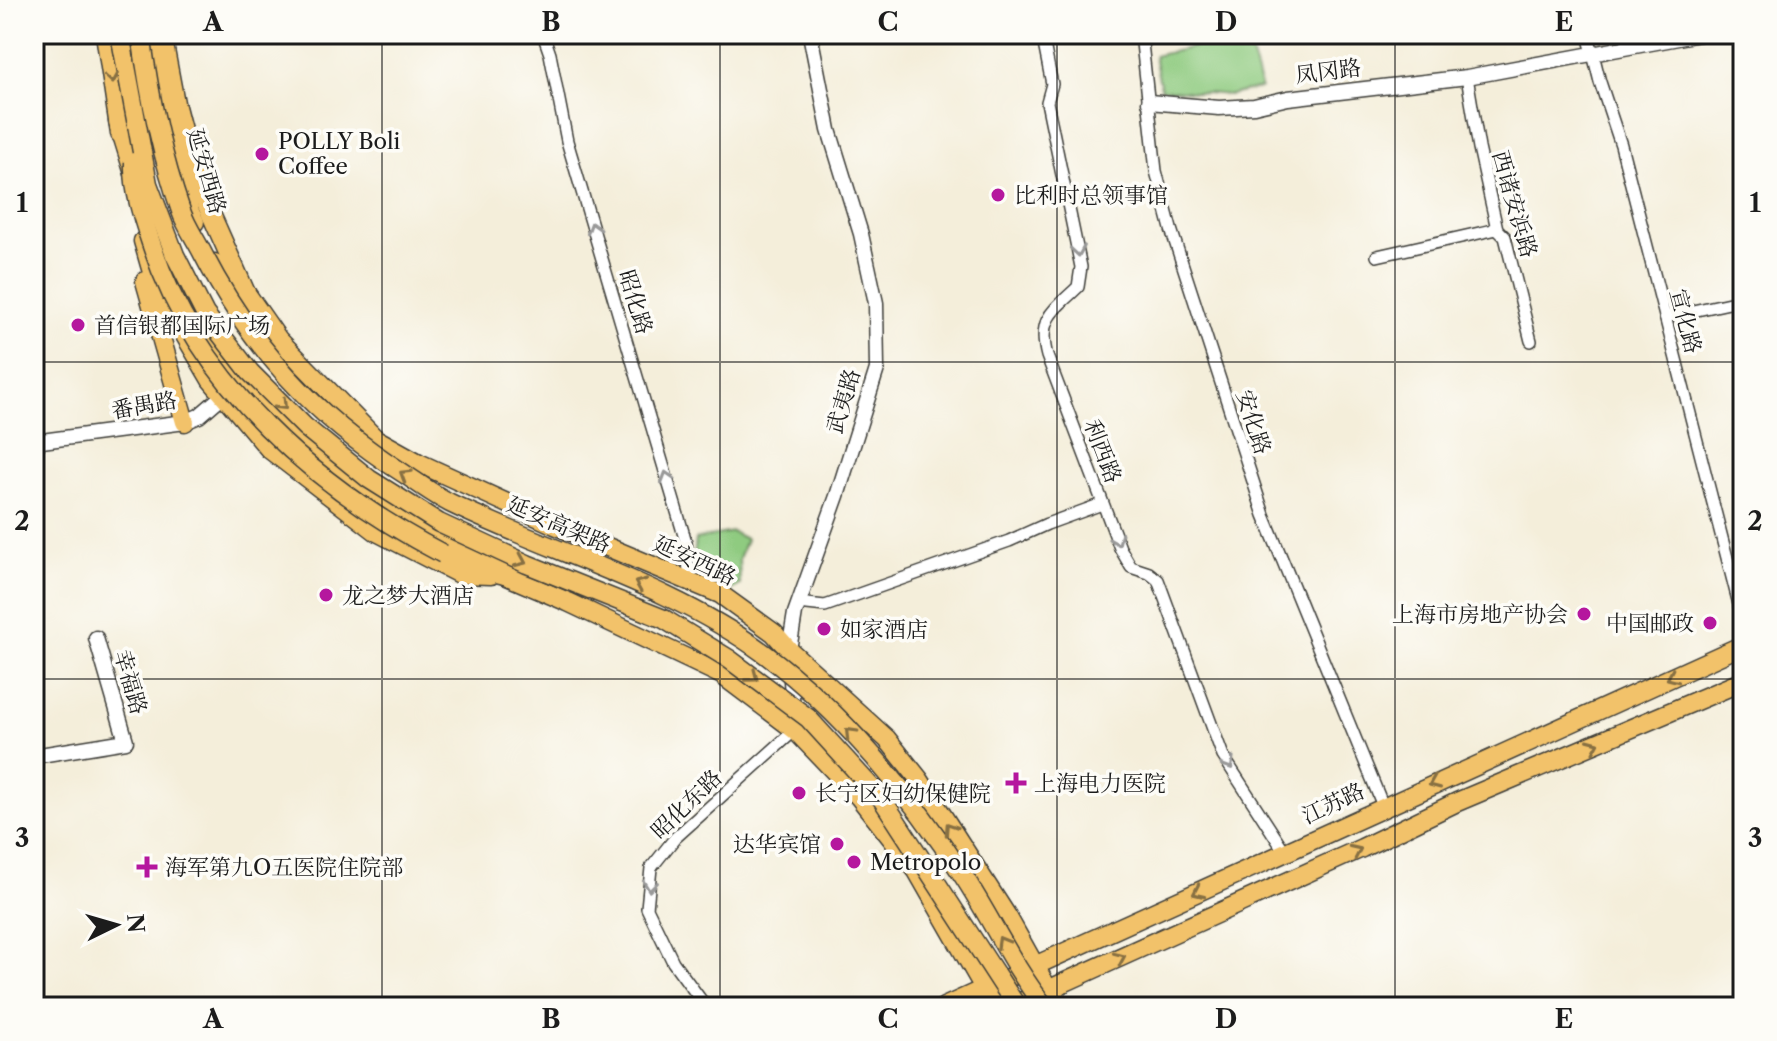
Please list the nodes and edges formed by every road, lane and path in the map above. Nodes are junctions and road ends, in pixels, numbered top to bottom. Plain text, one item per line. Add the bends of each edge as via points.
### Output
1 (105, 34) edge
2 (120, 34) edge
3 (141, 34) edge
4 (150, 34) edge
5 (162, 34) edge
6 (168, 34) edge
7 (543, 34) edge
8 (810, 34) edge
9 (1042, 34) edge
10 (1141, 34) edge
11 (1588, 34) edge
12 (1700, 34) edge
13 (1592, 53) junction
14 (1467, 77) junction
15 (1149, 102) junction
16 (127, 121) junction
17 (137, 219) junction
18 (1497, 229) junction
19 (1377, 256) dead end
20 (246, 293) junction
21 (1743, 300) edge
22 (1665, 317) junction
23 (278, 339) junction
24 (1531, 341) dead end
25 (238, 379) junction
26 (225, 396) junction
27 (185, 422) junction
28 (34, 442) edge
29 (1102, 504) junction
30 (505, 575) junction
31 (690, 580) junction
32 (798, 603) junction
33 (1743, 620) edge
34 (96, 638) dead end
35 (1743, 645) edge
36 (789, 650) junction
37 (1743, 681) edge
38 (795, 730) junction
39 (34, 756) edge
40 (1383, 806) junction
41 (1285, 852) junction
42 (1034, 967) junction
43 (984, 988) junction
44 (1047, 999) edge
45 (706, 1007) edge
46 (944, 1007) edge
47 (998, 1007) edge
48 (1010, 1007) edge
49 (1017, 1007) edge
50 (1063, 1007) edge

1 -> 16 main road
2 - 16 main road, bridge
44 -> 3 main road, 延安高架路, bridge via 1027,984 964,877 895,779 766,654 687,604 448,502 374,455 308,400 273,362 222,290 182,214 150,97
4 - 20 main road, 延安西路 via 190,212 222,276
5 - 20 main road via 194,176
6 - 20 main road via 200,172
31 -> 7 street, 昭化路 via 686,542 567,141
8 - 32 street, 武夷路 via 829,130 876,303 877,369
9 -> 29 street, 利西路 via 1052,84 1047,102 1081,267 1078,287 1048,315 1045,348
10 - 15 street, 安化路
11 - 13 street, 宣化路
12 - 13 street, 凤冈路
13 - 14 street, 凤冈路
13 - 22 street, 宣化路
14 - 15 street, 凤冈路 via 1254,106
14 - 18 street, 西诸安浜路
15 - 40 street, 安化路 via 1156,171 1171,229 1264,515
16 - 17 main road via 123,158
16 - 25 main road via 150,225 191,313
16 - 30 main road, bridge via 140,211 160,271 197,342 249,408 332,484 395,529 443,554
16 -> 49 main road, bridge via 175,255 205,314 250,372 305,427 369,479 439,523 664,619 808,718 882,799
17 - 26 main road via 156,286
17 - 27 main road via 143,275
18 - 19 street
18 - 24 street, 西诸安浜路 via 1505,237
20 - 23 main road, 延安西路
21 - 22 street
22 - 33 street, 宣化路
23 - 25 street, 番禺路
23 - 31 main road, 延安西路 via 376,439 555,525
25 - 26 street, 番禺路
25 - 30 main road via 298,446 402,513 484,557
26 - 27 street, 番禺路
26 - 30 main road via 269,449 377,532 459,574
27 - 28 street, 番禺路
29 - 32 street via 825,606
29 -> 41 street, 利西路 via 1126,561 1158,580 1223,756
30 - 38 main road via 722,675
31 - 36 main road, 延安西路 via 720,594
32 - 36 street, 武夷路
34 - 39 street, 幸福路 via 126,741
35 -> 40 main road, 江苏路
36 - 38 street, 武夷路
42 -> 36 main road, 延安西路 via 919,779 887,739
44 -> 37 main road via 1457,802
38 - 43 main road via 859,797 917,871
38 -> 45 street, 昭化东路 via 675,838 651,868 647,908 673,962
40 - 41 main road, 江苏路
41 -> 42 main road, 江苏路
42 - 43 main road, 江苏路
42 - 44 main road, 延安西路
43 - 46 main road, 江苏路
43 - 47 main road
44 - 48 main road
44 - 50 main road, 延安西路

